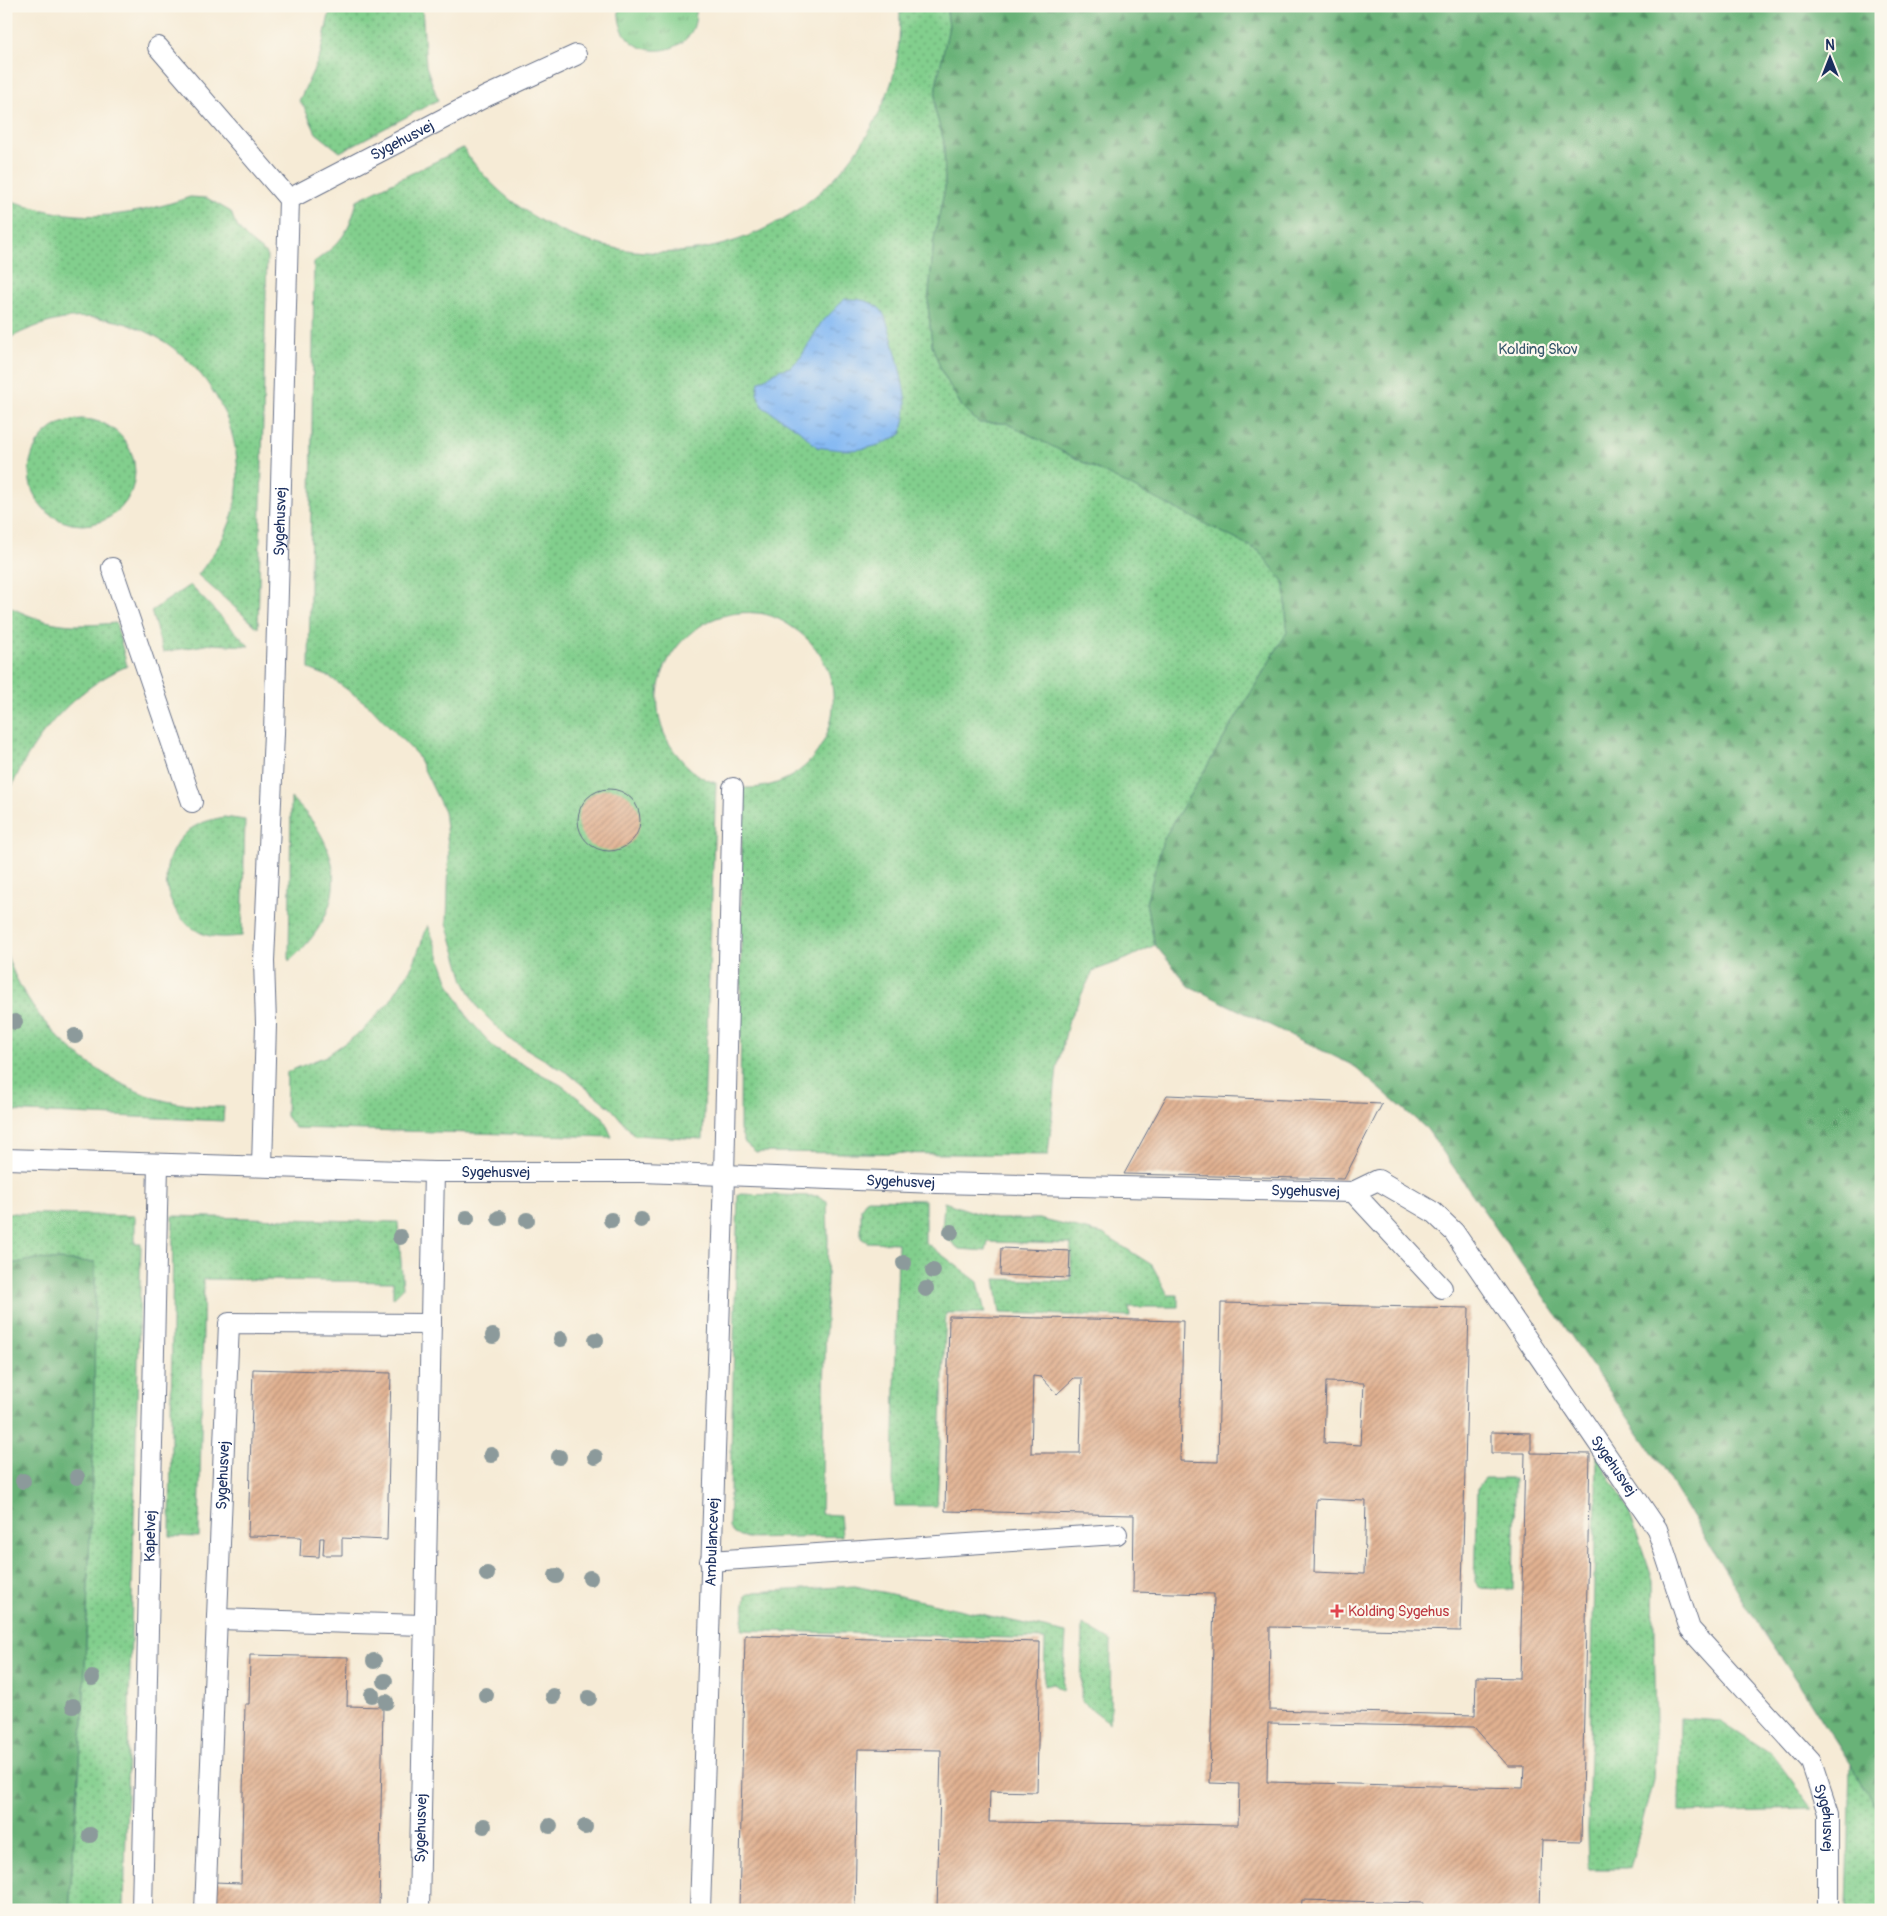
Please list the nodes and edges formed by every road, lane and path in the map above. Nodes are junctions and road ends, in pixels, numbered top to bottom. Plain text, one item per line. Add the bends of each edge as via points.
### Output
1 (158, 47) dead end
2 (576, 55) dead end
3 (289, 199) junction
4 (112, 568) dead end
5 (733, 788) dead end
6 (192, 802) dead end
7 (6, 1159) edge
8 (158, 1164) junction
9 (262, 1166) junction
10 (434, 1172) junction
11 (724, 1176) junction
12 (1353, 1192) junction
13 (1442, 1288) dead end
14 (431, 1324) junction
15 (1117, 1534) dead end
16 (710, 1561) junction
17 (217, 1619) junction
18 (424, 1625) junction
19 (142, 1910) edge
20 (205, 1910) edge
21 (419, 1910) edge
22 (700, 1910) edge
23 (1828, 1910) edge

1 - 3 lane
2 - 3 lane, Sygehusvej via 488,96
3 - 9 lane, Sygehusvej via 274,733 264,961 266,1024
4 - 6 lane
5 - 11 lane, Ambulancevej
7 - 8 lane, Sygehusvej
8 - 9 lane, Sygehusvej
8 - 19 lane, Kapelvej
9 - 10 lane, Sygehusvej
10 - 11 lane, Sygehusvej via 642,1172
10 - 14 lane, Sygehusvej
11 - 12 lane, Sygehusvej
11 - 16 lane, Ambulancevej
12 - 13 lane
12 - 23 lane, Sygehusvej via 1378,1180 1433,1212 1454,1232 1656,1529 1690,1629 1811,1762 1828,1813
14 - 17 lane, Sygehusvej via 229,1323
14 - 18 lane, Sygehusvej
15 - 16 lane
16 - 22 lane, Ambulancevej
17 - 18 lane
17 - 20 lane, Sygehusvej
18 - 21 lane, Sygehusvej

